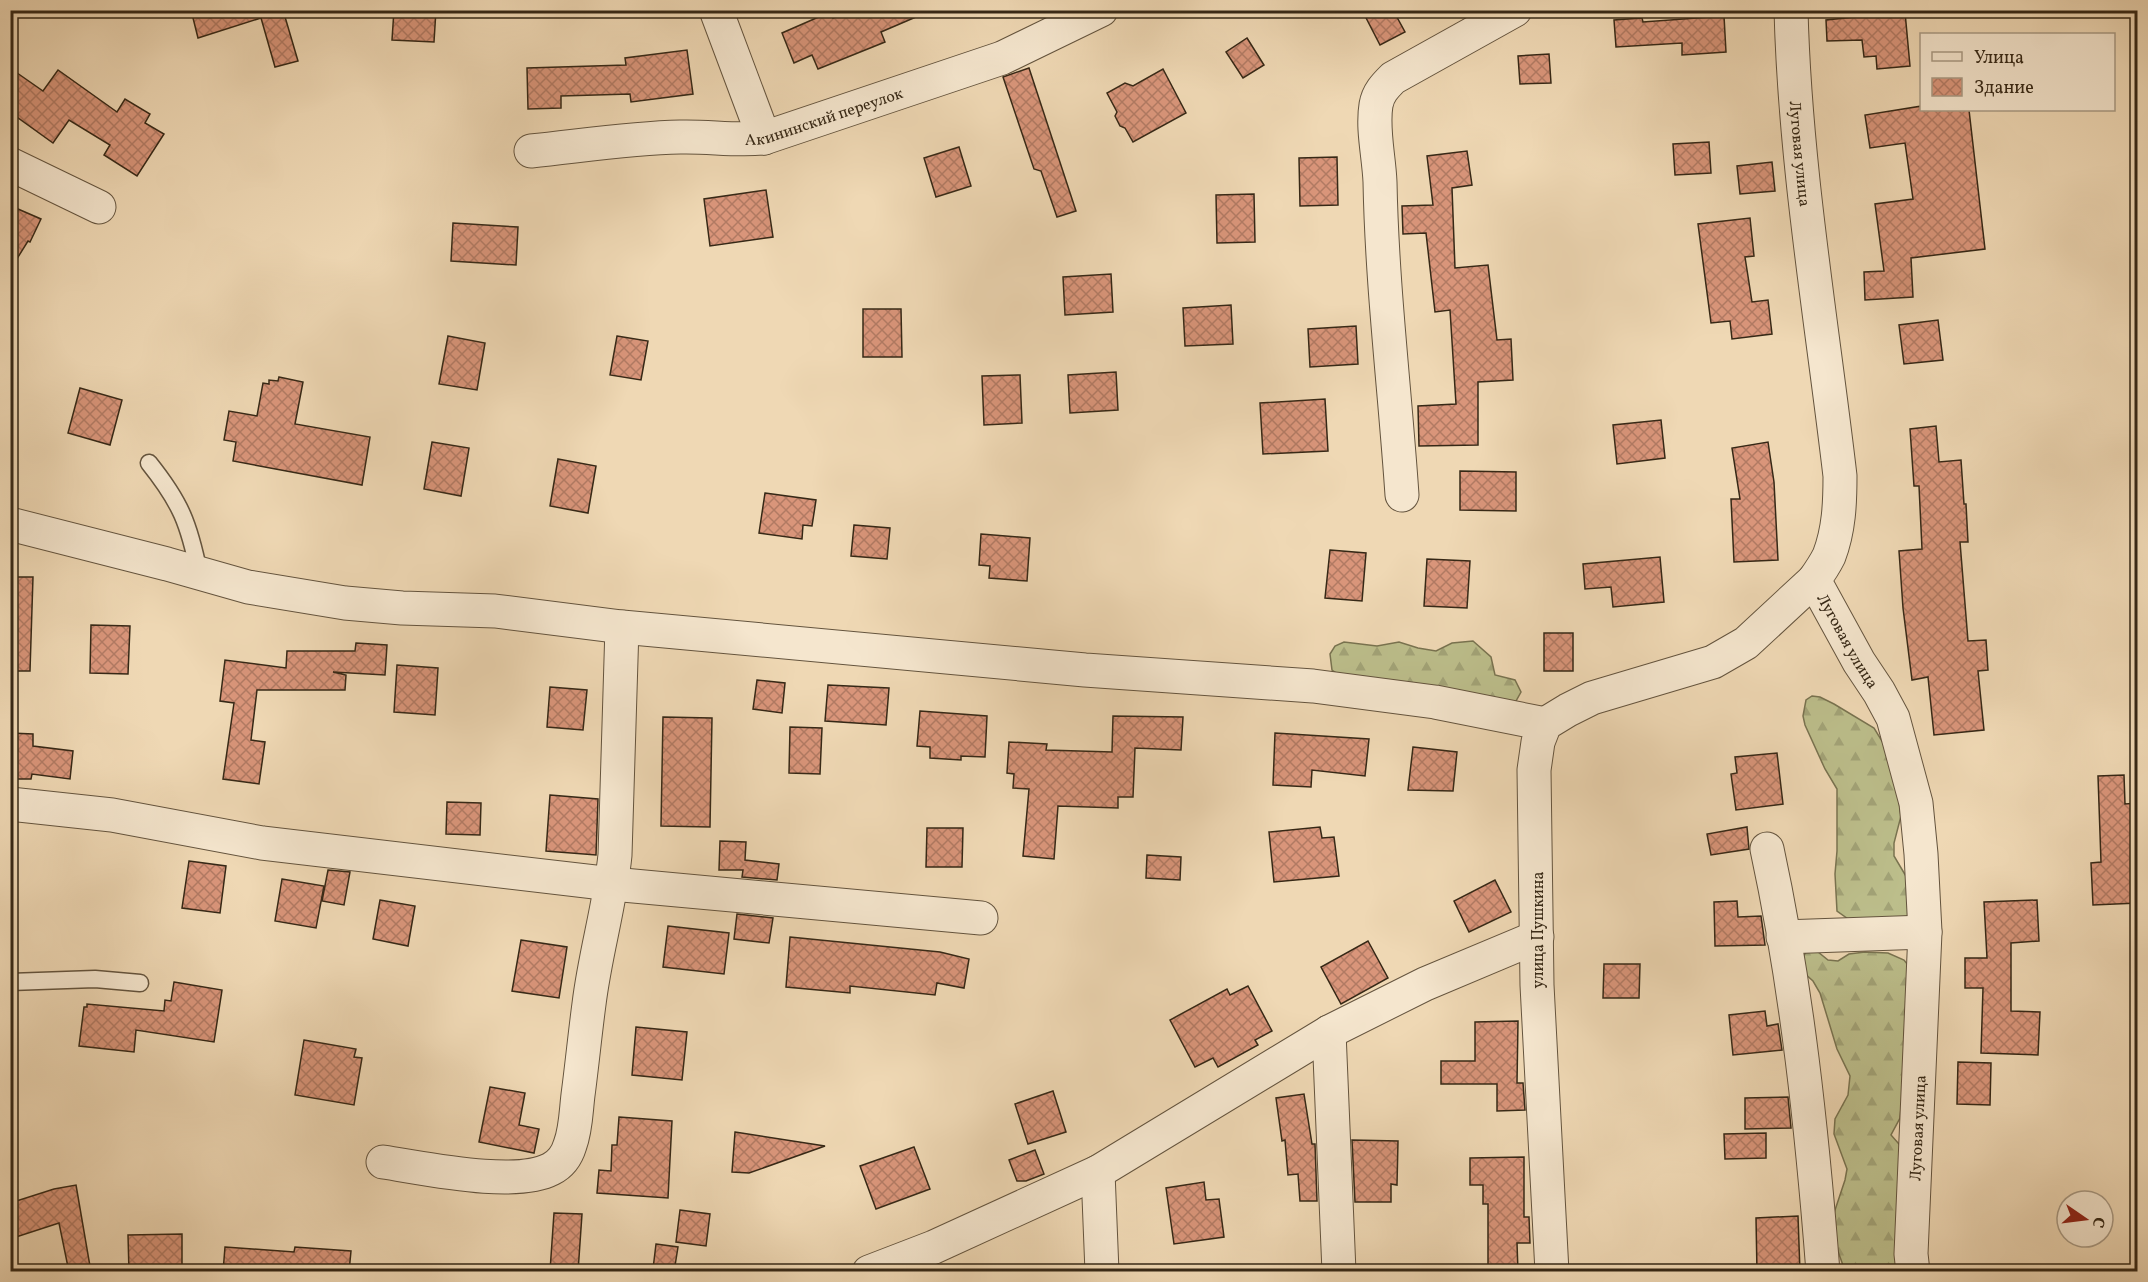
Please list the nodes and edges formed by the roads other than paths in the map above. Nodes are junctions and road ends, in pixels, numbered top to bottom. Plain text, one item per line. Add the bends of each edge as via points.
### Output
1 (716, 10) edge
2 (1101, 10) edge
3 (1515, 10) edge
4 (1791, 10) edge
5 (764, 138) junction
6 (531, 151) dead end
7 (10, 164) edge
8 (99, 207) dead end
9 (149, 463) dead end
10 (1402, 495) dead end
11 (10, 524) edge
12 (199, 573) junction
13 (1814, 580) junction
14 (622, 627) junction
15 (1545, 724) junction
16 (10, 804) edge
17 (1767, 849) dead end
18 (612, 884) junction
19 (981, 918) dead end
20 (1925, 933) junction
21 (1537, 937) junction
22 (1783, 937) junction
23 (10, 982) edge
24 (140, 983) dead end
25 (1329, 1032) junction
26 (383, 1162) dead end
27 (1098, 1172) junction
28 (870, 1271) edge
29 (1102, 1272) edge
30 (1339, 1272) edge
31 (1552, 1272) edge
32 (1823, 1272) edge
33 (1913, 1272) edge

1 - 5 street
2 - 5 street, Акининский переулок via 1002,58
3 - 10 street via 1393,78 1382,89 1377,104 1381,228
4 - 13 street, Луговая улица via 1792,70 1840,476 1836,532 1828,557
5 - 6 street, Акининский переулок via 678,137
7 - 8 street
9 - 12 lane via 180,507 191,533
11 - 12 street
12 - 14 street via 248,587 345,603 495,611
13 - 15 street via 1746,643 1713,662 1592,698
13 - 20 street, Луговая улица via 1893,718 1916,803
14 - 15 street via 1085,670 1313,686 1435,702
14 - 18 street via 618,814
15 - 21 street, улица Пушкина via 1534,770
16 - 18 street via 112,815 262,843
17 - 22 street
18 - 19 street
18 - 26 street via 589,1001 575,1123 571,1144 560,1163 532,1175 492,1177
20 - 22 street
20 - 33 street, Луговая улица
21 - 25 street via 1425,984
21 - 31 street, улица Пушкина
22 - 32 street via 1815,1170
23 - 24 lane via 95,979
25 - 27 street
25 - 30 street
27 - 28 street via 934,1247
27 - 29 street

